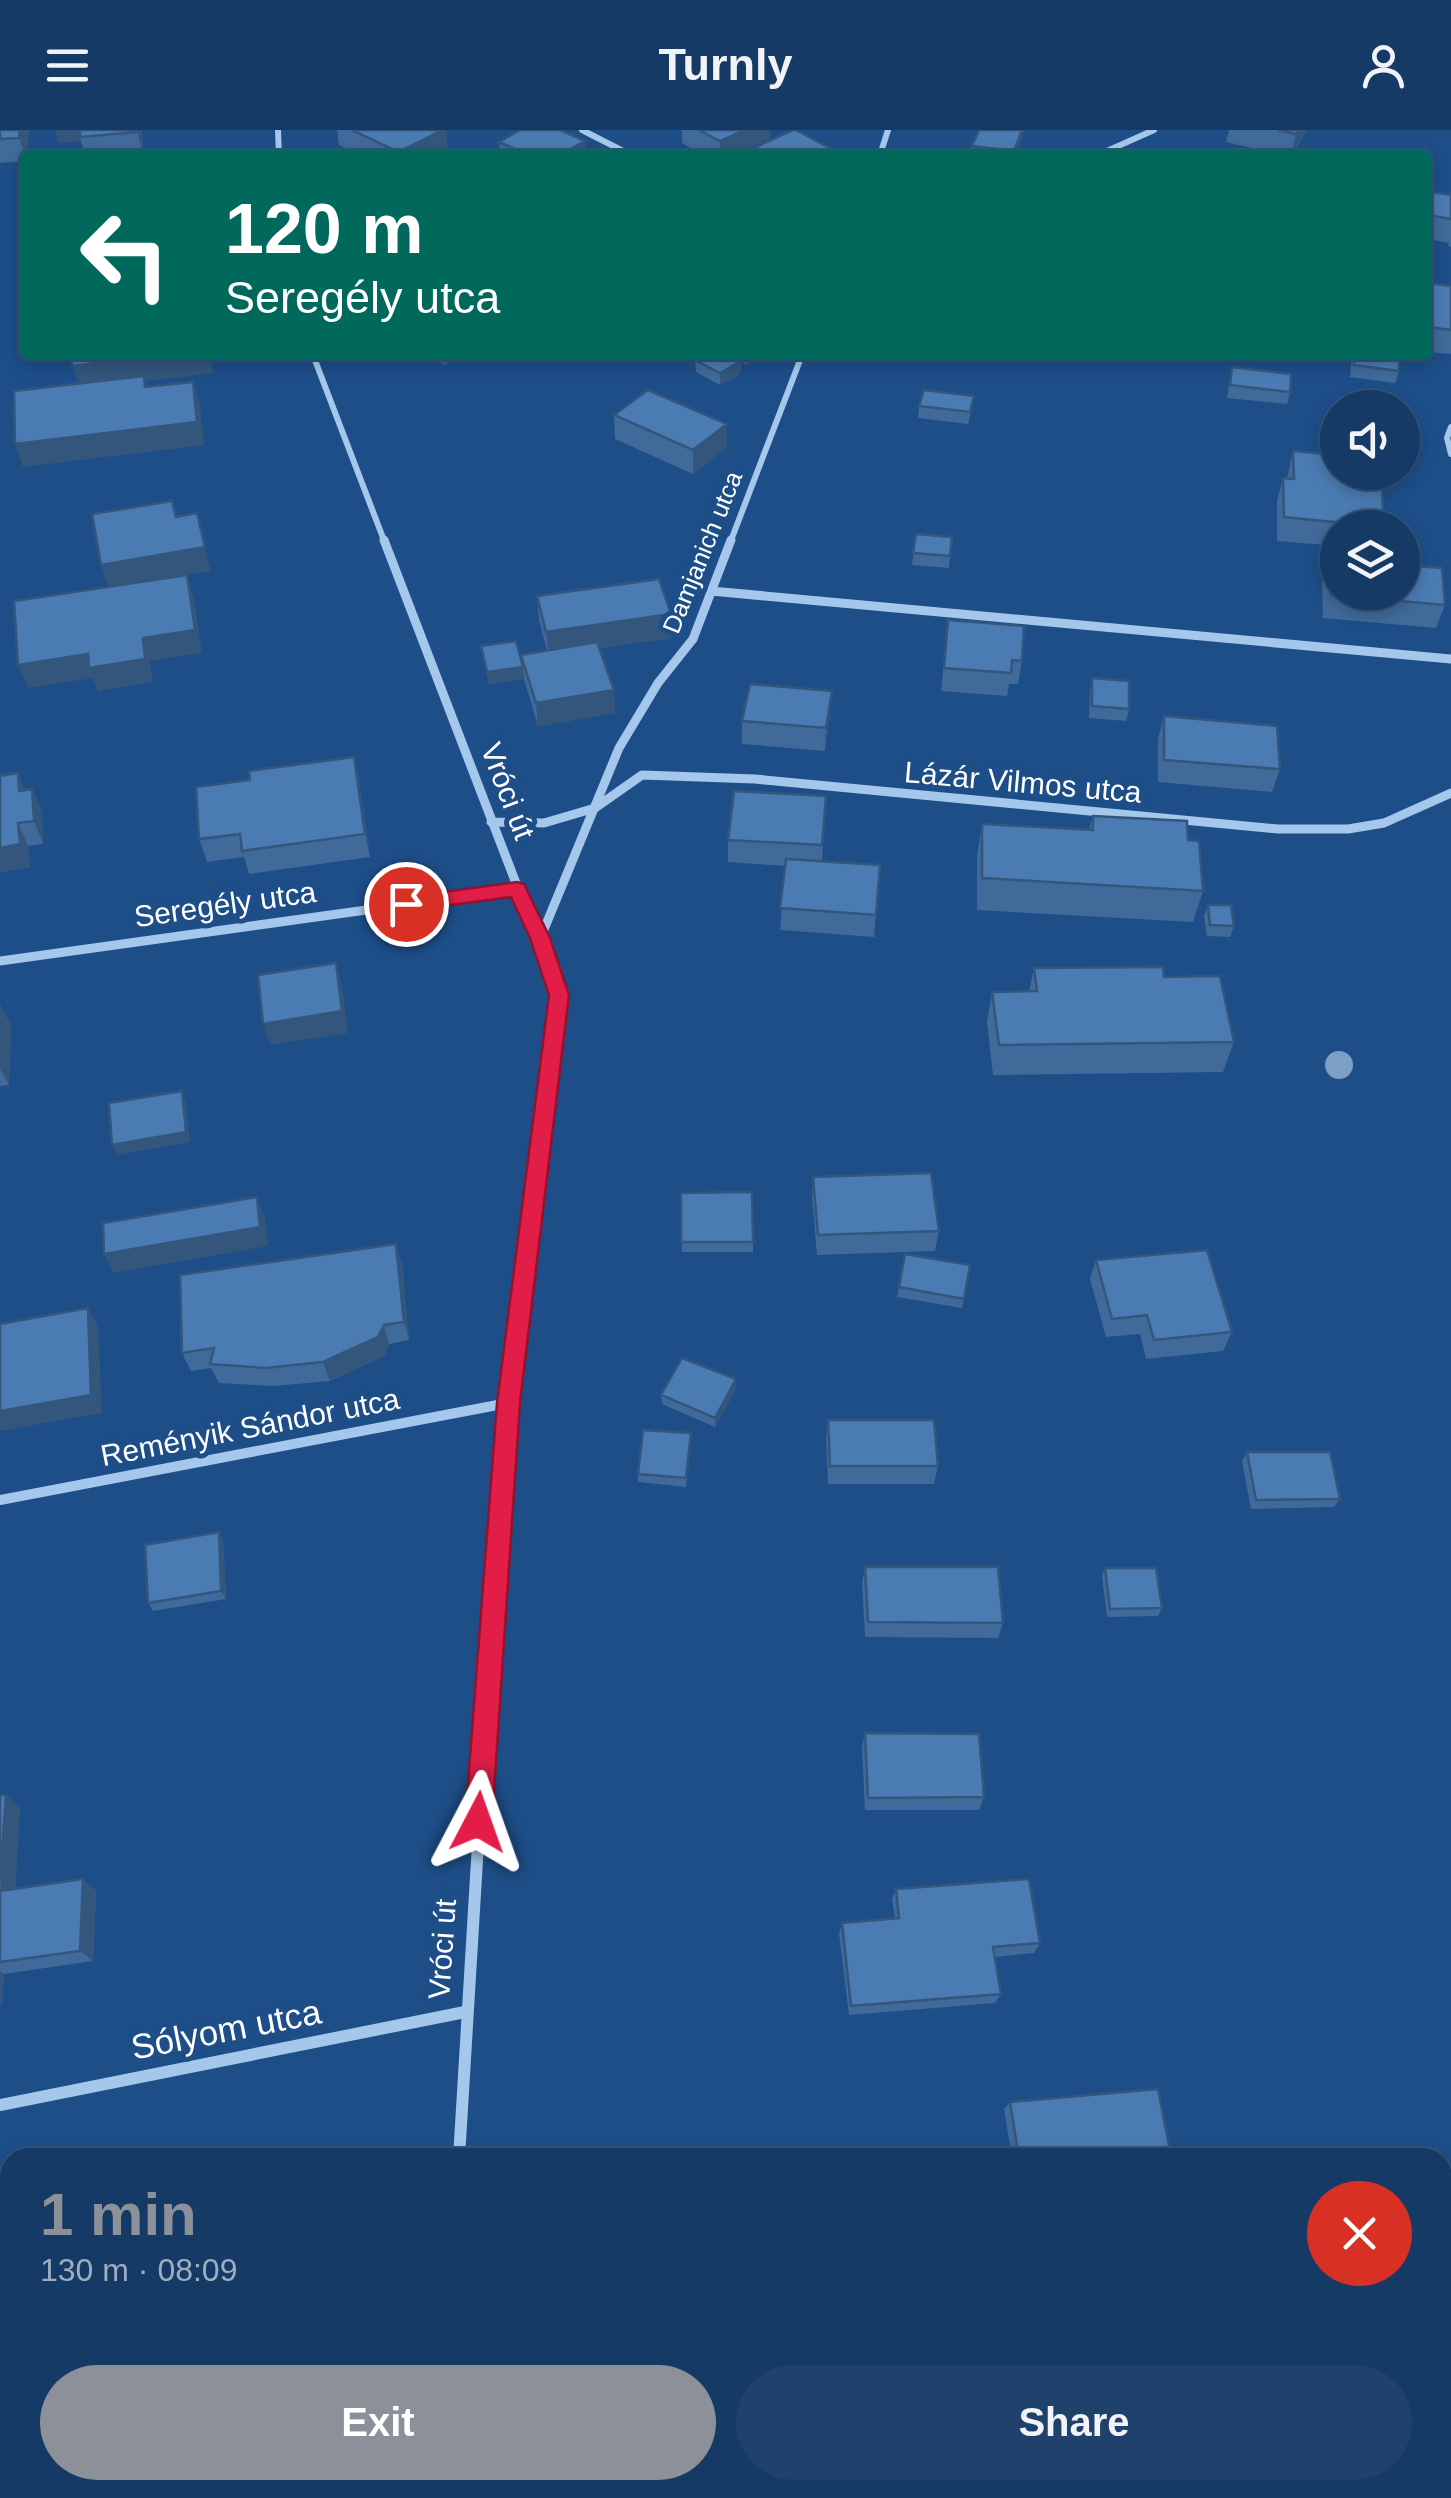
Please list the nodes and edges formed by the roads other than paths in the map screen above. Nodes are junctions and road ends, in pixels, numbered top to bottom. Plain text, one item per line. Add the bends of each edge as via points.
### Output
1 (582, 130) edge
2 (1154, 130) edge
3 (621, 150) edge
4 (1109, 150) edge
5 (315, 360) edge
6 (800, 360) edge
7 (1451, 427) edge
8 (1451, 454) edge
9 (711, 591) junction
10 (1451, 659) edge
11 (1451, 793) edge
12 (595, 808) junction
13 (491, 822) junction
14 (517, 889) junction
15 (540, 938) junction
16 (0, 961) edge
17 (508, 1403) junction
18 (0, 1500) edge
19 (464, 2012) junction
20 (0, 2106) edge
21 (459, 2148) edge

1 - 3 street
2 - 4 street
5 - 13 street, Vróci út
6 - 9 street, Damjanich utca
7 - 8 street
9 - 10 street
9 - 12 street, Damjanich utca via 693,639 619,748
11 - 12 street, Lázár Vilmos utca via 1384,823 1348,829 1278,829 642,775
12 - 13 street via 544,823
12 - 15 street, Damjanich utca
13 - 14 street, Vróci út
14 - 15 street, Vróci út
14 - 16 street, Seregély utca
15 - 17 street, Vróci út via 559,995
17 - 18 street, Reményik Sándor utca
17 - 19 street, Vróci út
19 - 20 street, Sólyom utca
19 - 21 street, Vróci út

